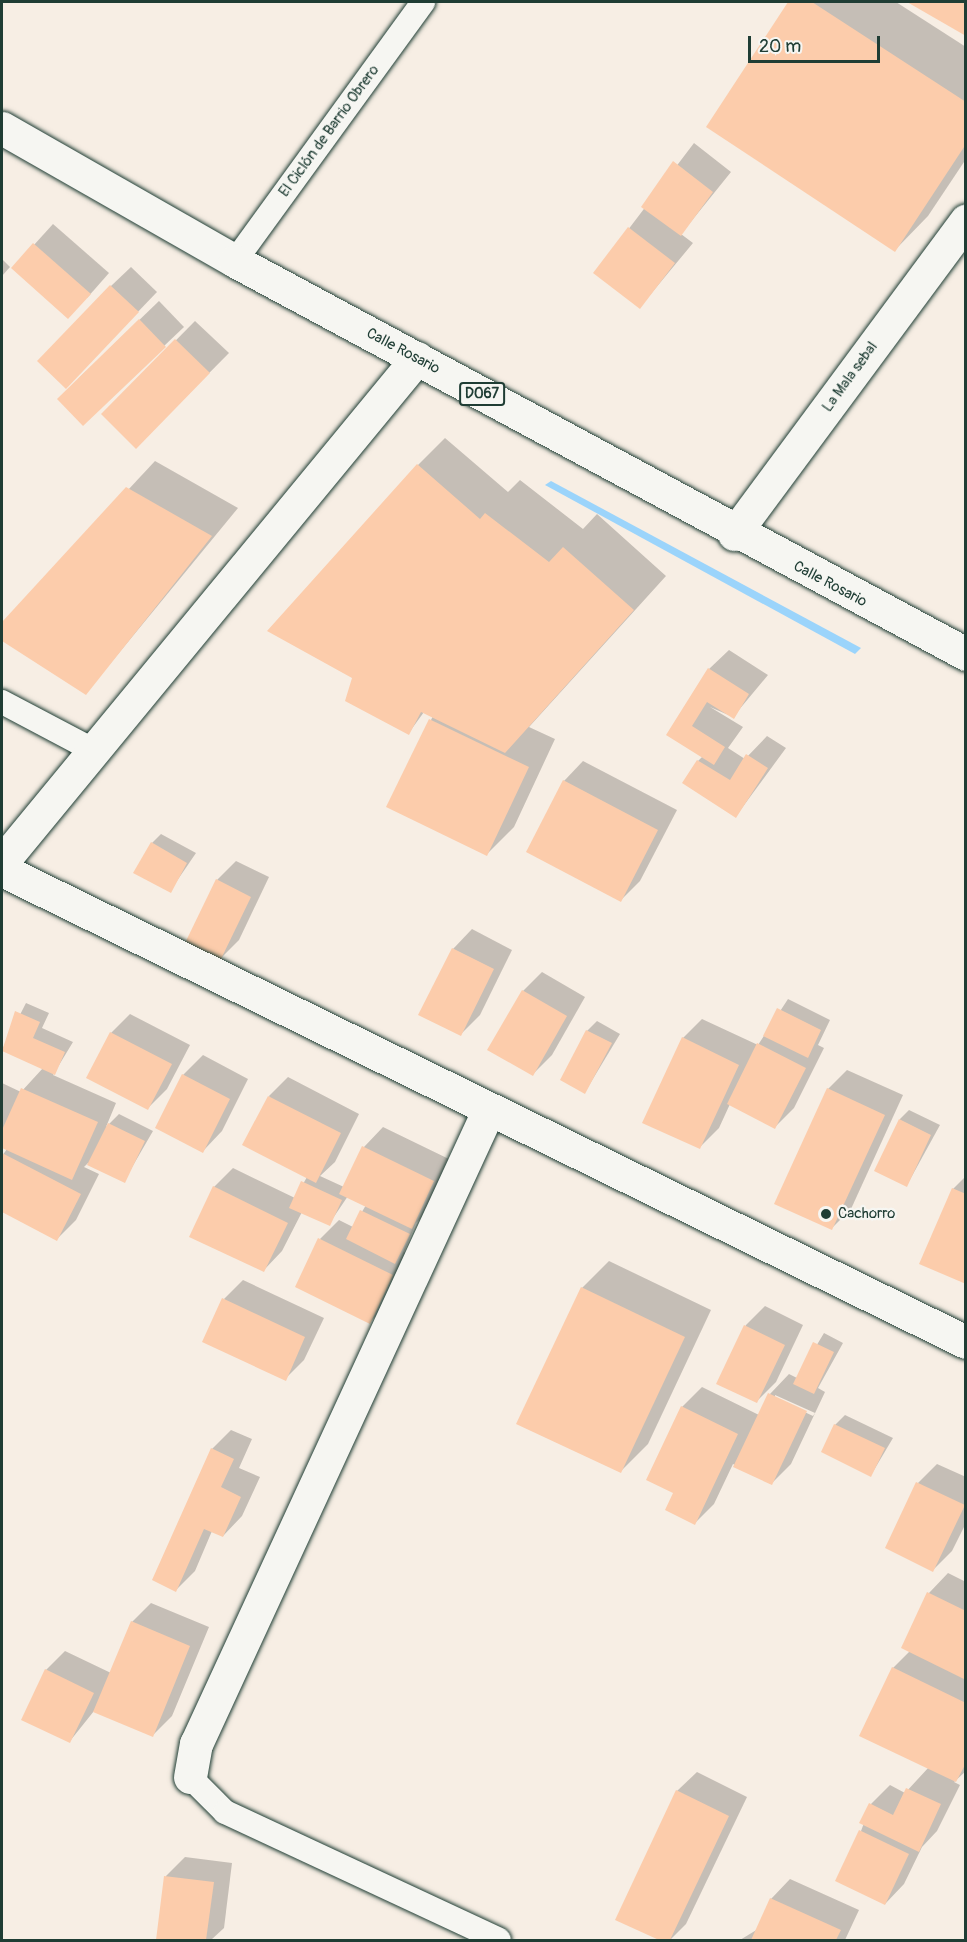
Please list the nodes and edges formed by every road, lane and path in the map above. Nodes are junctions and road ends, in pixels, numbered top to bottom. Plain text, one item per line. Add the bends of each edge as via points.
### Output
1 (423, 2) edge
2 (2, 128) edge
3 (966, 220) edge
4 (235, 261) junction
5 (417, 358) junction
6 (734, 534) junction
7 (966, 654) edge
8 (2, 702) edge
9 (93, 750) junction
10 (2, 862) edge
11 (2, 870) edge
12 (489, 1109) junction
13 (966, 1342) edge
14 (190, 1777) joint
15 (499, 1941) edge

1 - 4 lane, El Ciclón de Barrio Obrero
2 - 4 street, Calle Rosario / D067
3 - 6 street, La Mala sebal
4 - 5 street, Calle Rosario / D067
5 - 6 street, Calle Rosario / D067
5 - 9 street
6 - 7 street, Calle Rosario / D067
8 - 9 lane
9 - 10 street
11 - 12 street
12 - 13 street
12 - 14 street via 196,1744
14 - 15 lane via 225,1812

